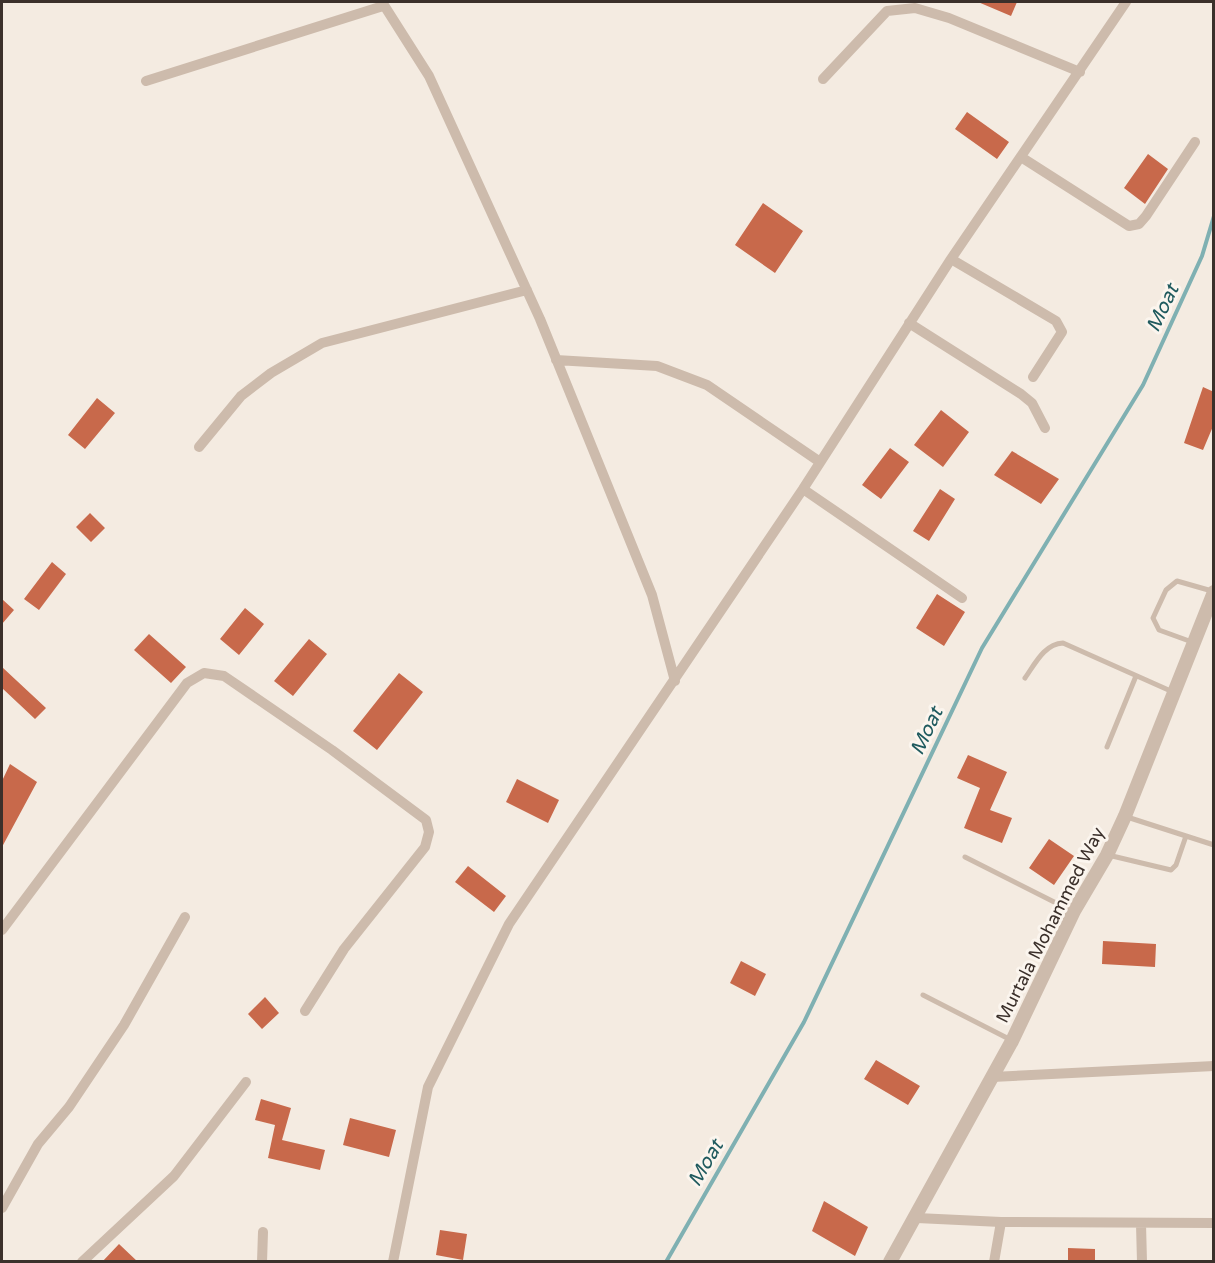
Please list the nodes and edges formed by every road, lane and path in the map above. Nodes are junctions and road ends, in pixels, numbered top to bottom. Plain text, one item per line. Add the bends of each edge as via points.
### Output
1 (1126, 2) edge
2 (382, 4) edge
3 (912, 5) edge
4 (1080, 72) junction
5 (823, 79) dead end
6 (146, 81) dead end
7 (1196, 142) dead end
8 (1021, 157) junction
9 (951, 259) junction
10 (527, 290) junction
11 (909, 323) junction
12 (556, 360) junction
13 (1034, 377) dead end
14 (1045, 428) dead end
15 (199, 447) dead end
16 (820, 462) junction
17 (803, 489) junction
18 (1214, 592) edge
19 (962, 598) dead end
20 (1194, 643) junction
21 (1136, 676) junction
22 (1025, 678) dead end
23 (675, 681) junction
24 (1174, 693) junction
25 (1107, 747) dead end
26 (1125, 816) junction
27 (1186, 836) junction
28 (1214, 845) edge
29 (1107, 855) junction
30 (965, 857) dead end
31 (1074, 911) junction
32 (185, 917) dead end
33 (2, 930) edge
34 (923, 995) dead end
35 (305, 1011) dead end
36 (1012, 1041) junction
37 (1214, 1066) edge
38 (992, 1077) junction
39 (246, 1082) dead end
40 (2, 1208) edge
41 (917, 1218) junction
42 (1001, 1222) junction
43 (1214, 1223) edge
44 (1141, 1224) junction
45 (263, 1232) dead end
46 (82, 1262) edge
47 (262, 1262) edge
48 (393, 1262) edge
49 (891, 1262) edge
50 (993, 1262) edge
51 (1142, 1262) edge

1 - 4 street
2 - 6 street
2 - 10 street via 429,76
3 - 4 street
3 - 5 street via 887,11
4 - 8 street
7 - 8 street via 1146,216 1139,224 1129,226
8 - 9 street
9 - 11 street
9 - 13 street via 1056,321 1062,332
10 - 12 street
10 - 15 street via 322,343 241,396
11 - 14 street via 1021,394 1032,403
11 - 16 street
12 - 16 street via 657,366 707,385
12 - 23 street via 652,595
16 - 17 street
17 - 19 street
17 - 23 street
18 - 20 street, Murtala Mohammed Way
18 - 20 lane via 1177,581 1166,590 1153,618 1159,630
20 - 24 street, Murtala Mohammed Way
21 - 22 lane via 1063,643 1046,650
21 - 24 lane
21 - 25 lane
23 - 48 street via 509,924 428,1087
24 - 26 street, Murtala Mohammed Way
26 - 27 lane
26 - 29 street, Murtala Mohammed Way
27 - 28 lane
27 - 29 lane via 1171,870
29 - 31 street, Murtala Mohammed Way
30 - 31 lane
31 - 36 street, Murtala Mohammed Way
32 - 40 street via 133,1010 69,1107 38,1144
33 - 35 street via 187,683 204,673 224,676 426,820 429,832 425,847 344,949
34 - 36 lane
36 - 38 street, Murtala Mohammed Way
37 - 38 street
38 - 41 street, Murtala Mohammed Way
39 - 46 street via 174,1176
41 - 42 street
41 - 49 street, Murtala Mohammed Way
42 - 44 street
42 - 50 street
43 - 44 street
44 - 51 street
45 - 47 street

